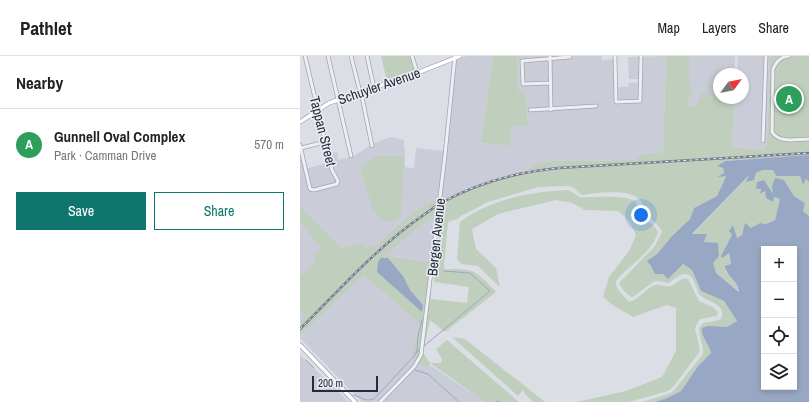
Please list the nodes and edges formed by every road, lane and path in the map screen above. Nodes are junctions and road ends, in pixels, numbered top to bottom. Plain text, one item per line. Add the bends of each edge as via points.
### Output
1 (305, 56) edge
2 (328, 56) edge
3 (351, 56) edge
4 (367, 56) edge
5 (412, 56) edge
6 (460, 56) edge
7 (570, 56) edge
8 (615, 56) edge
9 (641, 56) edge
10 (766, 56) edge
11 (789, 56) edge
12 (455, 57) edge
13 (550, 57) edge
14 (416, 69) dead end
15 (551, 83) junction
16 (374, 88) junction
17 (360, 92) junction
18 (339, 99) junction
19 (596, 106) dead end
20 (317, 110) junction
21 (530, 110) dead end
22 (551, 110) junction
23 (300, 122) edge
24 (809, 139) edge
25 (763, 141) dead end
26 (325, 142) junction
27 (300, 146) edge
28 (372, 146) dead end
29 (351, 156) dead end
30 (303, 159) junction
31 (300, 161) edge
32 (300, 345) edge
33 (355, 402) edge
34 (380, 402) edge

1 - 20 street, Tappan Street
2 - 18 street
3 - 17 street
4 - 16 street
5 - 14 street
6 - 12 main road, Schuyler Avenue
7 - 13 street
8 - 9 street via 616,102 640,101
10 - 25 street
11 - 24 street via 780,58 773,69 772,132 780,139
12 - 16 main road, Schuyler Avenue
12 - 34 street, Bergen Avenue via 422,350 420,359 414,367
13 - 15 street
13 - 15 street via 522,61 523,84
15 - 22 street
16 - 17 main road, Schuyler Avenue
17 - 18 main road, Schuyler Avenue
17 - 28 street
18 - 20 main road, Schuyler Avenue
18 - 29 street
19 - 22 street
20 - 23 main road, Schuyler Avenue
20 - 26 street, Tappan Street
21 - 22 street
26 - 27 street
26 - 30 street, Tappan Street via 332,170 338,181 335,185 310,189
27 - 30 street
30 - 31 street
32 - 33 main road

